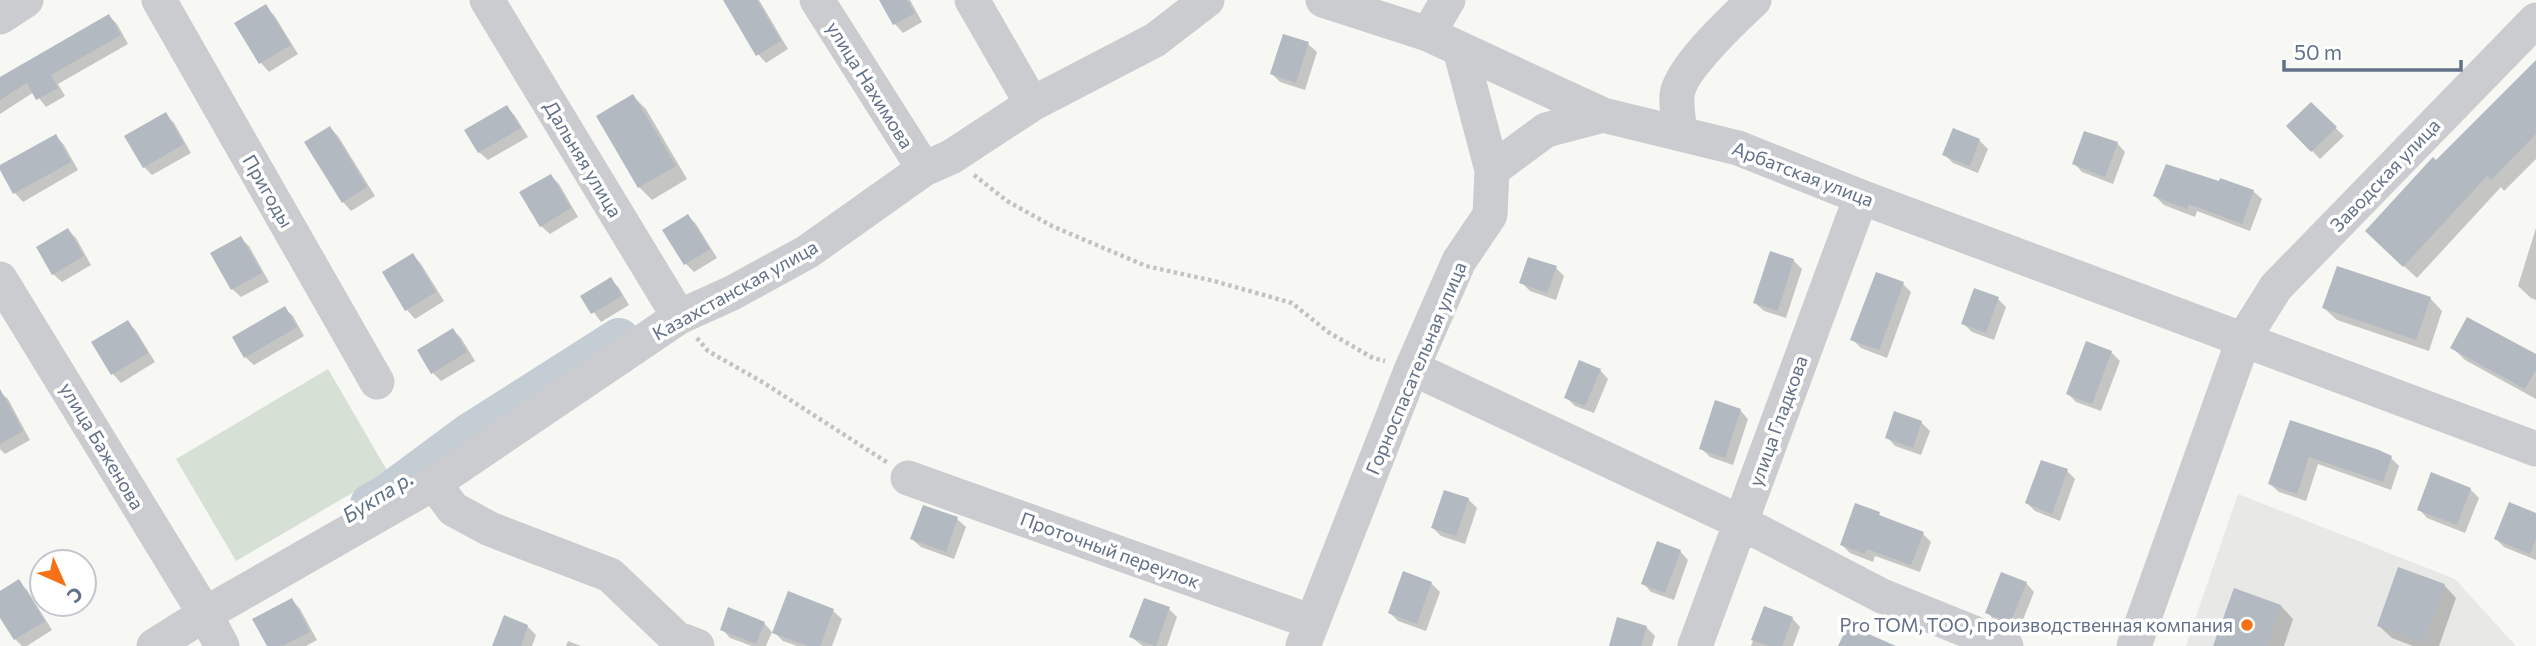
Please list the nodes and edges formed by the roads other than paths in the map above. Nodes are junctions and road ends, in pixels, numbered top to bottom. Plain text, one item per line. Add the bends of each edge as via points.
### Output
1 (26, 0) edge
2 (159, 0) edge
3 (486, 0) edge
4 (817, 0) edge
5 (972, 0) edge
6 (1207, 0) edge
7 (1323, 0) edge
8 (1448, 0) edge
9 (1754, 0) edge
10 (0, 17) edge
11 (2536, 20) edge
12 (1428, 34) junction
13 (1460, 49) junction
14 (1032, 104) junction
15 (1603, 116) junction
16 (1680, 134) junction
17 (937, 163) junction
18 (1492, 170) junction
19 (1861, 197) junction
20 (0, 279) edge
21 (679, 317) junction
22 (2244, 338) junction
23 (1412, 369) junction
24 (377, 382) dead end
25 (2536, 449) edge
26 (908, 478) road end
27 (435, 483) junction
28 (1740, 522) junction
29 (205, 614) junction
30 (1308, 634) edge
31 (154, 646) edge
32 (222, 646) edge
33 (697, 646) edge
34 (1695, 646) edge
35 (2006, 646) edge
36 (2134, 646) edge

1 - 10 street
2 - 24 street, Пригоды
3 - 21 street, Дальняя улица
4 - 17 street, улица Нахимова
5 - 14 street
6 - 14 street, Казахстанская улица via 1155,40
7 - 12 street, Арбатская улица
8 - 12 street
9 - 16 street via 1689,71 1677,93
11 - 22 street, Заводская улица via 2276,287
12 - 13 street, Арбатская улица
13 - 15 street, Арбатская улица
13 - 18 street, Горноспасательная улица
14 - 17 street, Казахстанская улица
15 - 16 street, Арбатская улица
15 - 18 street via 1546,130
16 - 19 street, Арбатская улица via 1738,148
17 - 21 street, Казахстанская улица via 807,252
18 - 23 street, Горноспасательная улица via 1490,215 1459,261
19 - 22 street, Арбатская улица
19 - 28 street, улица Гладкова
20 - 29 street, улица Баженова
21 - 27 street, Казахстанская улица
22 - 25 street
22 - 36 street, Заводская улица
23 - 28 street
23 - 30 street, Горноспасательная улица
26 - 30 street, Проточный переулок
27 - 29 street, Казахстанская улица
27 - 33 street via 453,509 490,529 610,575 676,638
28 - 34 street, улица Гладкова
28 - 35 street via 1882,596
29 - 31 street, Казахстанская улица
29 - 32 street, улица Баженова

